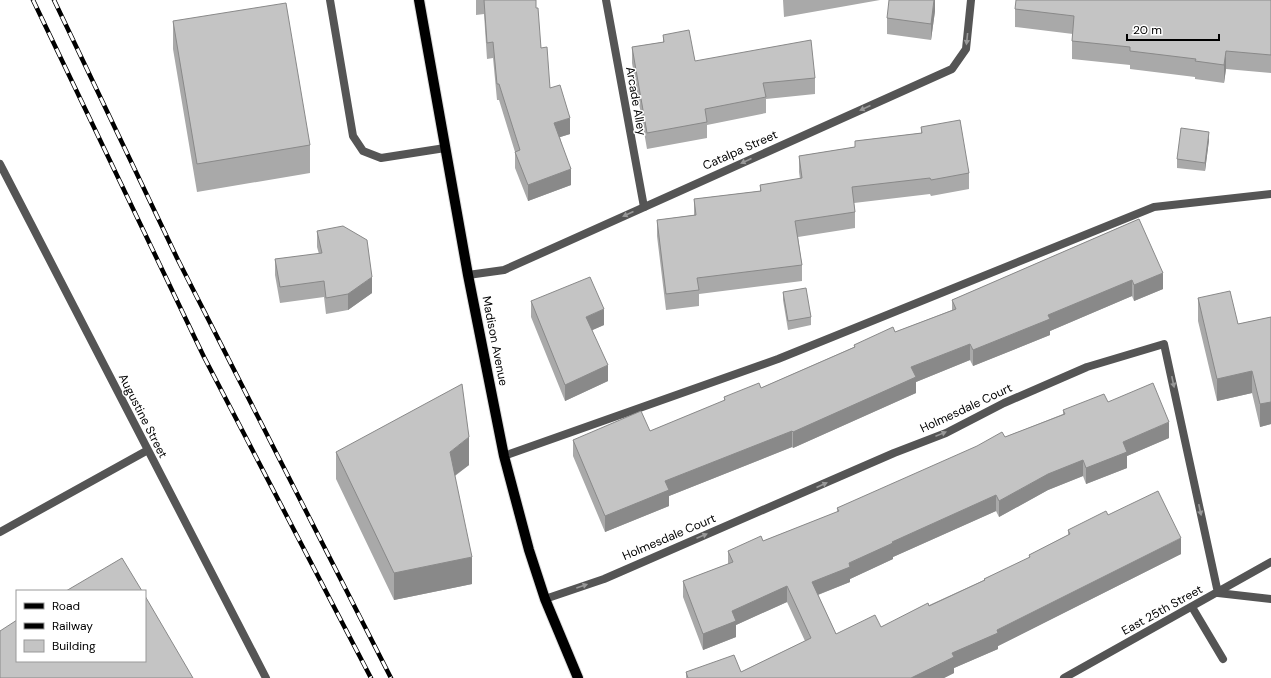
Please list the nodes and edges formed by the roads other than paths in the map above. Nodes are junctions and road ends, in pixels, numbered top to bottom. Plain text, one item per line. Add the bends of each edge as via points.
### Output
1 (330, 0) edge
2 (419, 0) edge
3 (606, 0) edge
4 (971, 0) edge
5 (446, 148) junction
6 (0, 164) edge
7 (1271, 194) edge
8 (644, 207) junction
9 (468, 275) junction
10 (148, 450) junction
11 (504, 456) junction
12 (0, 532) edge
13 (1271, 562) edge
14 (1218, 593) junction
15 (545, 599) junction
16 (1271, 599) edge
17 (1192, 607) junction
18 (1223, 659) dead end
19 (266, 678) edge
20 (578, 678) edge
21 (1064, 678) edge

1 - 5 street via 353,136 363,151 382,158
2 - 5 main road, Madison Avenue
3 - 8 street, Arcade Alley
4 -> 8 street, Catalpa Street via 966,49 952,69
5 - 9 main road, Madison Avenue
6 - 10 street, Augustine Street
7 - 11 street via 1154,206 778,359
8 -> 9 street, Catalpa Street via 504,270
9 - 11 main road, Madison Avenue
10 - 12 street
10 - 19 street, Augustine Street
11 - 15 main road, Madison Avenue
13 - 14 street, East 25th Street
15 -> 14 street, Holmesdale Court via 604,579 894,453 946,433 1004,403 1087,367 1164,344
14 - 16 street
14 - 17 street, East 25th Street
15 - 20 main road, Madison Avenue
17 - 18 street
17 - 21 street, East 25th Street

